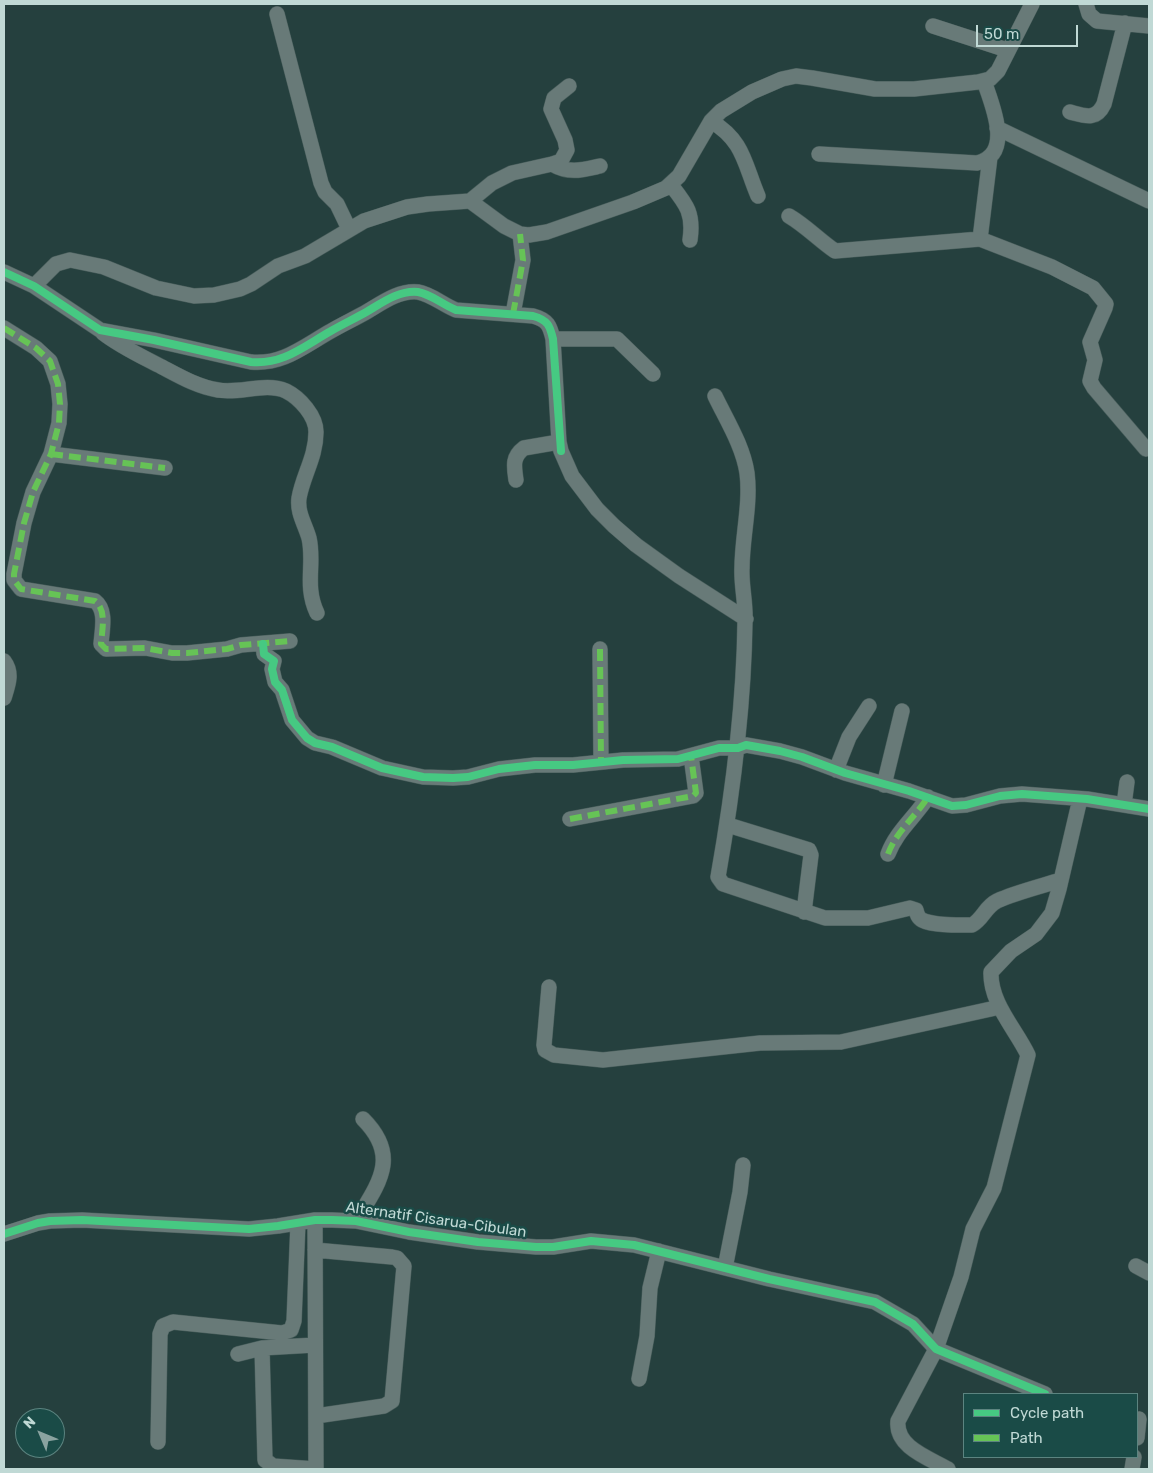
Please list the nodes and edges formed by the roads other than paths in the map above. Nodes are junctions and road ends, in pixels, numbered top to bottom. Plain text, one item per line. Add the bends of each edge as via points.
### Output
1 (1032, 4) edge
2 (1086, 4) edge
3 (277, 14) dead end
4 (1125, 23) junction
5 (934, 26) dead end
6 (1149, 26) edge
7 (1007, 50) junction
8 (984, 81) junction
9 (569, 86) dead end
10 (1070, 112) dead end
11 (711, 121) junction
12 (997, 128) junction
13 (819, 154) dead end
14 (990, 157) junction
15 (552, 164) junction
16 (600, 166) dead end
17 (671, 185) junction
18 (758, 196) dead end
19 (470, 201) junction
20 (1149, 201) edge
21 (789, 216) dead end
22 (349, 229) junction
23 (520, 234) junction
24 (980, 239) junction
25 (690, 240) dead end
26 (4, 272) edge
27 (34, 286) junction
28 (513, 314) junction
29 (4, 328) edge
30 (100, 330) junction
31 (553, 339) junction
32 (653, 374) dead end
33 (716, 396) dead end
34 (560, 447) junction
35 (1146, 449) dead end
36 (51, 454) junction
37 (165, 468) dead end
38 (516, 480) dead end
39 (317, 613) dead end
40 (746, 619) junction
41 (290, 641) dead end
42 (263, 644) junction
43 (600, 649) dead end
44 (4, 661) edge
45 (4, 698) edge
46 (869, 706) dead end
47 (902, 711) dead end
48 (738, 748) junction
49 (691, 756) junction
50 (601, 762) junction
51 (836, 770) junction
52 (1127, 782) dead end
53 (884, 785) junction
54 (928, 797) junction
55 (1080, 798) junction
56 (1124, 805) junction
57 (1149, 809) edge
58 (570, 819) dead end
59 (728, 824) junction
60 (888, 854) dead end
61 (1061, 880) junction
62 (804, 912) junction
63 (549, 987) dead end
64 (1000, 1008) junction
65 (363, 1119) dead end
66 (743, 1165) dead end
67 (315, 1220) junction
68 (356, 1221) junction
69 (298, 1223) junction
70 (4, 1234) edge
71 (315, 1250) junction
72 (660, 1251) junction
73 (725, 1268) junction
74 (315, 1344) junction
75 (262, 1348) junction
76 (936, 1349) junction
77 (238, 1354) dead end
78 (639, 1379) dead end
79 (1043, 1393) edge
80 (316, 1416) junction
81 (1142, 1418) edge
82 (1138, 1434) edge
83 (158, 1442) dead end
84 (316, 1469) edge
85 (948, 1469) edge

1 - 7 street
2 - 4 street via 1088,14 1097,21
3 - 22 street via 321,184 337,204
4 - 6 street
4 - 10 street via 1100,111 1086,116
5 - 7 street
7 - 8 street via 998,71
8 - 11 street via 942,87 875,89 796,76 752,92
8 - 12 street
9 - 15 street via 551,104 550,109 567,150 561,160
11 - 17 street
11 - 18 street via 725,129 739,147
12 - 14 street via 997,145
12 - 20 street
13 - 14 street via 977,163
14 - 24 street
15 - 16 street via 565,171
15 - 19 street via 512,173 492,183
17 - 23 street via 548,232
17 - 25 street via 685,202 691,216
19 - 22 street via 407,207
19 - 23 street
21 - 24 street via 835,250
22 - 27 street via 305,256 278,266 252,284 221,293 200,296 165,291 104,267 75,260 56,264
23 - 28 street via 523,260
24 - 35 street via 1052,267 1093,288 1104,299 1106,308 1090,342 1095,360 1090,381
26 - 27 street
27 - 30 street
28 - 30 street via 456,310 428,295 407,292 286,357 263,363
28 - 31 street via 543,318 549,324
29 - 36 street via 40,351 53,368 60,404
30 - 39 street via 126,349 187,380 219,390 266,388 284,391 310,414 316,426 313,459 299,500 300,516 309,539 310,593
31 - 32 street via 617,339
31 - 34 street
33 - 40 street via 738,443 747,472 742,571
34 - 38 street via 524,448 520,451 515,458
34 - 40 street via 576,482 614,526 654,558
36 - 37 street
36 - 42 street via 33,492 24,523 14,574 17,586 95,601 102,611 101,644 106,649 146,648 187,653
40 - 48 street
41 - 42 street
42 - 50 street via 264,654 274,661 273,676 282,690 292,720 307,738 382,768 424,777 453,778 499,769
43 - 50 street
44 - 45 street via 9,672 9,684
46 - 51 street via 849,737
47 - 53 street
48 - 49 street via 719,748
48 - 51 street via 746,745 780,751
48 - 59 street
49 - 50 street
49 - 58 street via 696,786 693,796
51 - 53 street
52 - 56 street
53 - 54 street
54 - 55 street via 943,804 959,806 1011,794
54 - 60 street via 898,833
55 - 56 street
55 - 61 street
56 - 57 street
59 - 62 street via 718,877 723,884
59 - 62 street via 810,850
61 - 62 street via 997,901 986,908 972,925 923,921 916,910 910,908 868,918 847,919 825,918
61 - 64 street via 1052,913 1036,934 1011,951 991,972 990,984
63 - 64 street via 545,1050 554,1055 602,1060 760,1043 840,1042
64 - 76 street via 1028,1055 994,1188 973,1229 961,1277
65 - 68 street via 372,1128 381,1147 384,1166 379,1183
66 - 73 street
67 - 68 street, Alternatif Cisarua-Cibulan
67 - 69 street, Alternatif Cisarua-Cibulan
67 - 71 street
68 - 72 street, Alternatif Cisarua-Cibulan via 478,1242 553,1247 592,1241
69 - 70 street, Alternatif Cisarua-Cibulan via 249,1229 50,1221
69 - 83 street via 291,1330 282,1333 173,1322 163,1326 160,1334
71 - 74 street
71 - 80 street via 392,1257 404,1266 392,1401 384,1406
72 - 73 street, Alternatif Cisarua-Cibulan
72 - 78 street via 650,1288 647,1336
73 - 76 street, Alternatif Cisarua-Cibulan via 875,1302 913,1324
74 - 75 street
74 - 80 street
75 - 77 street
75 - 84 street via 265,1460 274,1466
76 - 79 street, Alternatif Cisarua-Cibulan
76 - 85 street via 897,1428 905,1444
80 - 84 street
81 - 82 street

